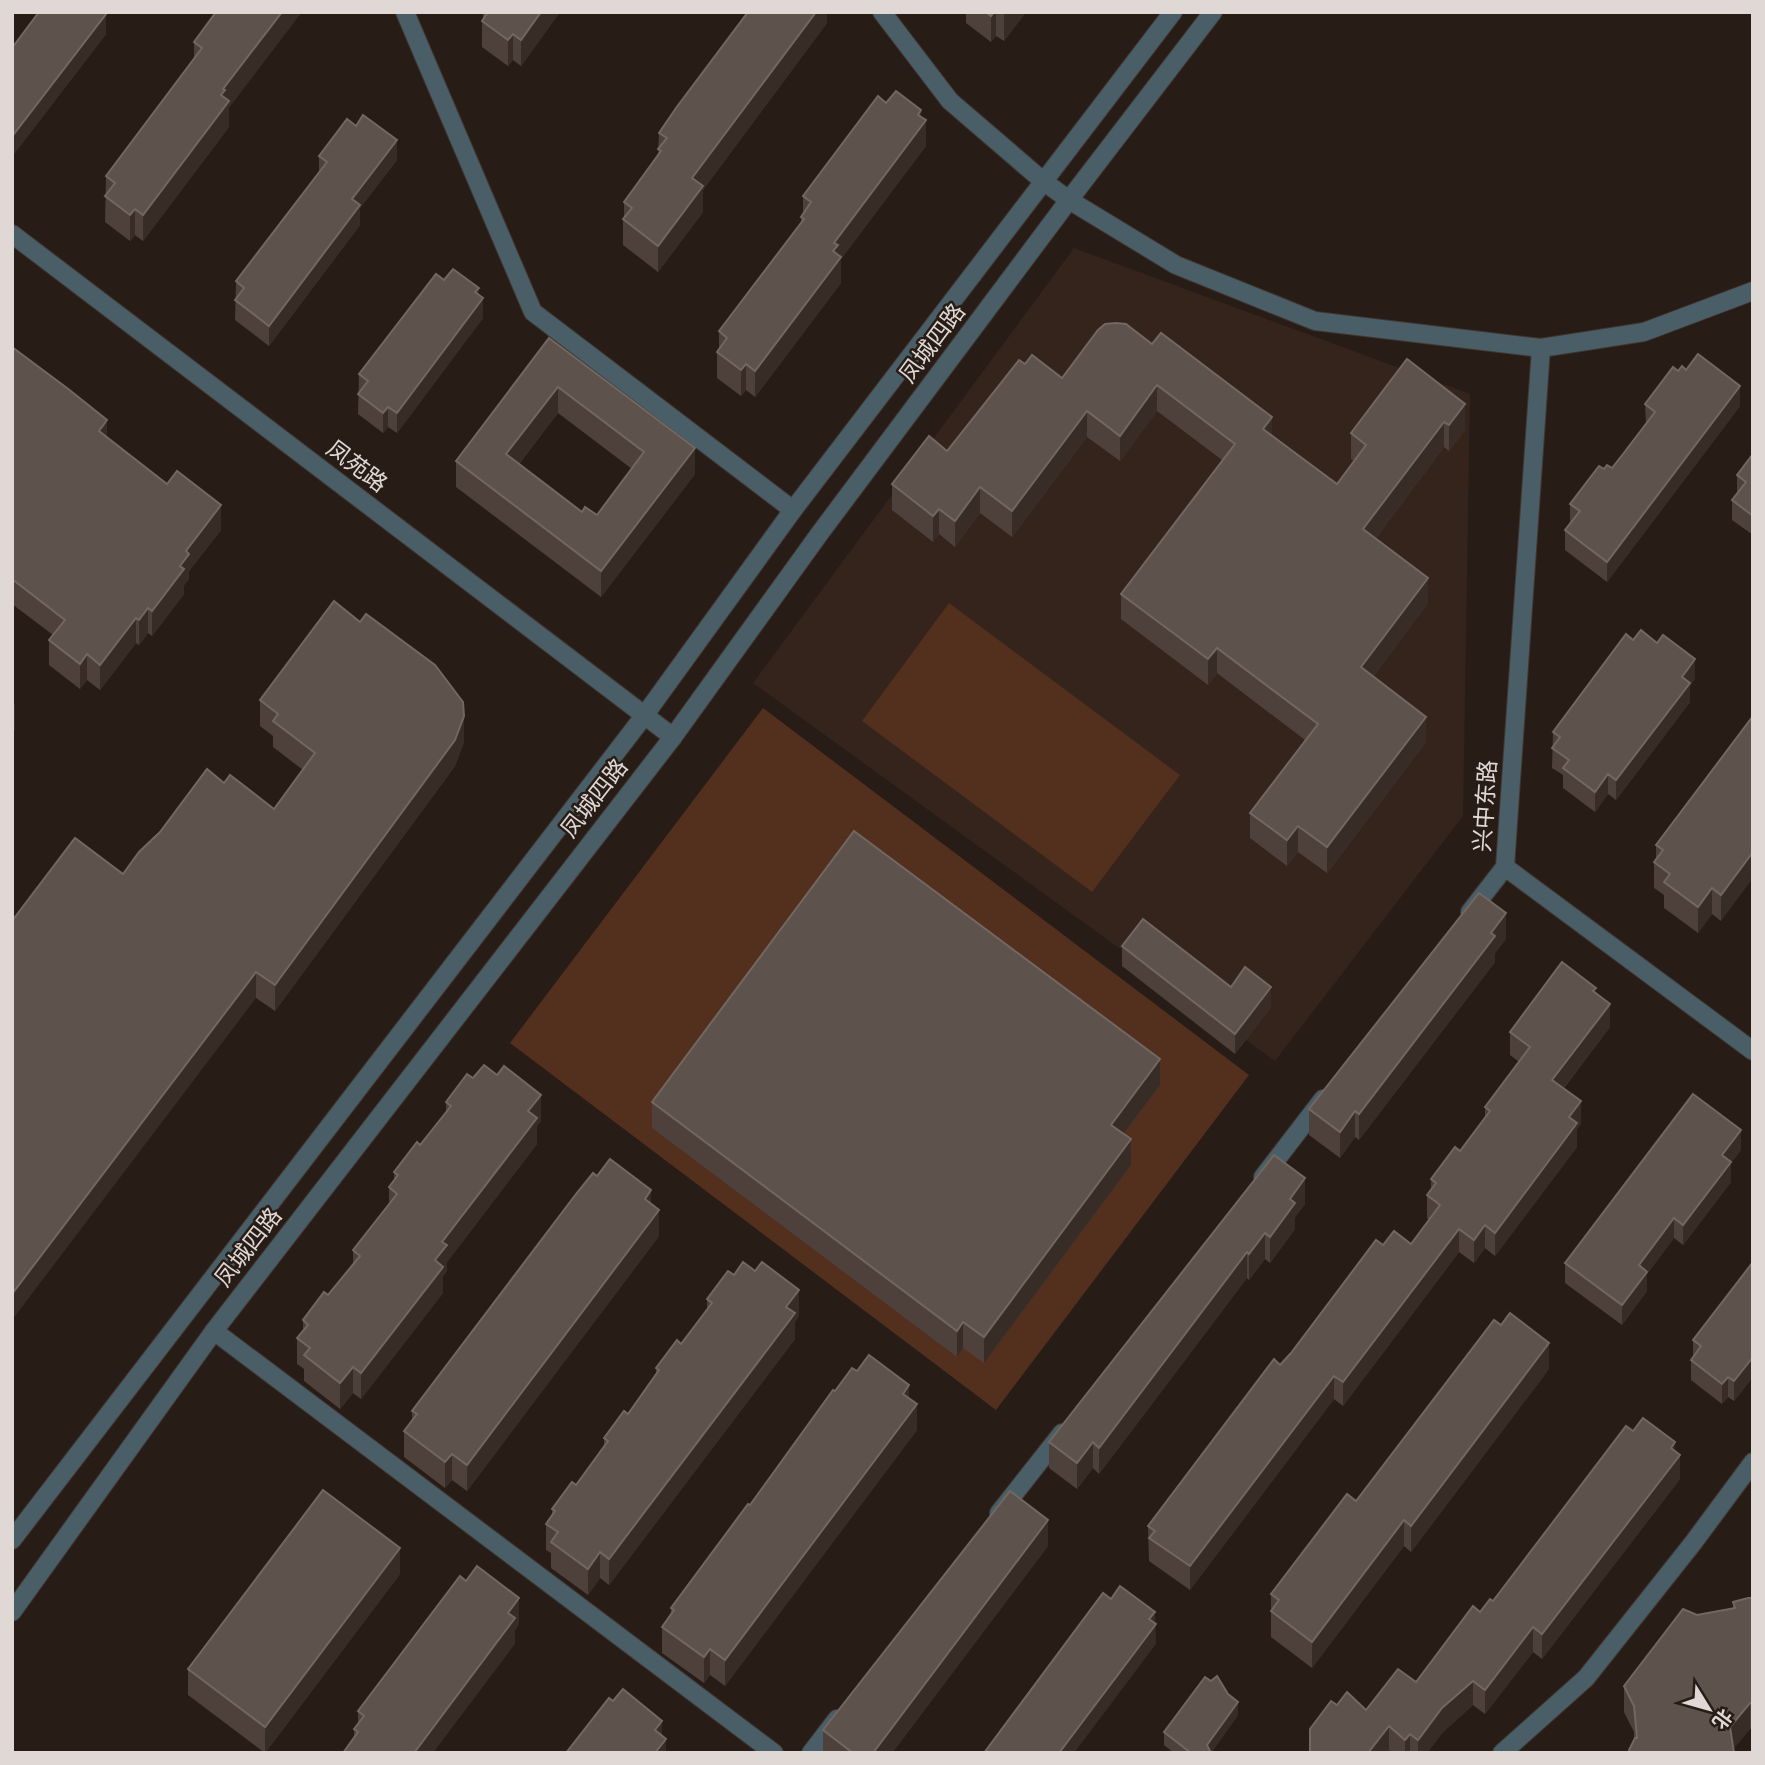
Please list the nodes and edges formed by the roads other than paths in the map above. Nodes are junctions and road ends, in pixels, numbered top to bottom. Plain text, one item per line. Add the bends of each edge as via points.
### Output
1 (405, 12) edge
2 (882, 12) edge
3 (1173, 12) edge
4 (1213, 12) edge
5 (1043, 181) junction
6 (1069, 200) junction
7 (12, 234) edge
8 (1753, 291) edge
9 (1542, 348) junction
10 (793, 510) junction
11 (644, 716) junction
12 (673, 737) junction
13 (1505, 867) junction
14 (1463, 922) edge
15 (1753, 1051) edge
16 (1334, 1086) edge
17 (1248, 1195) edge
18 (214, 1331) junction
19 (1077, 1414) edge
20 (1753, 1462) edge
21 (991, 1523) edge
22 (12, 1540) edge
23 (12, 1612) edge
24 (845, 1709) edge
25 (774, 1753) edge
26 (811, 1753) edge
27 (1502, 1753) edge

1 - 10 street via 533,312
2 - 5 street via 950,101
3 - 5 street, 凤城四路
4 - 6 street, 凤城四路
5 - 6 street
5 - 10 street, 凤城四路
6 - 9 street via 1176,265 1315,321
6 - 12 street, 凤城四路
7 - 11 street, 凤苑路
8 - 9 street via 1644,332
9 - 13 street, 兴中东路
10 - 11 street, 凤城四路
11 - 12 street, 凤苑路
11 - 22 street, 凤城四路
12 - 18 street, 凤城四路
13 - 14 street, 兴中东路
13 - 15 street
16 - 17 street
18 - 23 street, 凤城四路
18 - 25 street
19 - 21 street
20 - 27 street via 1586,1678
24 - 26 street

